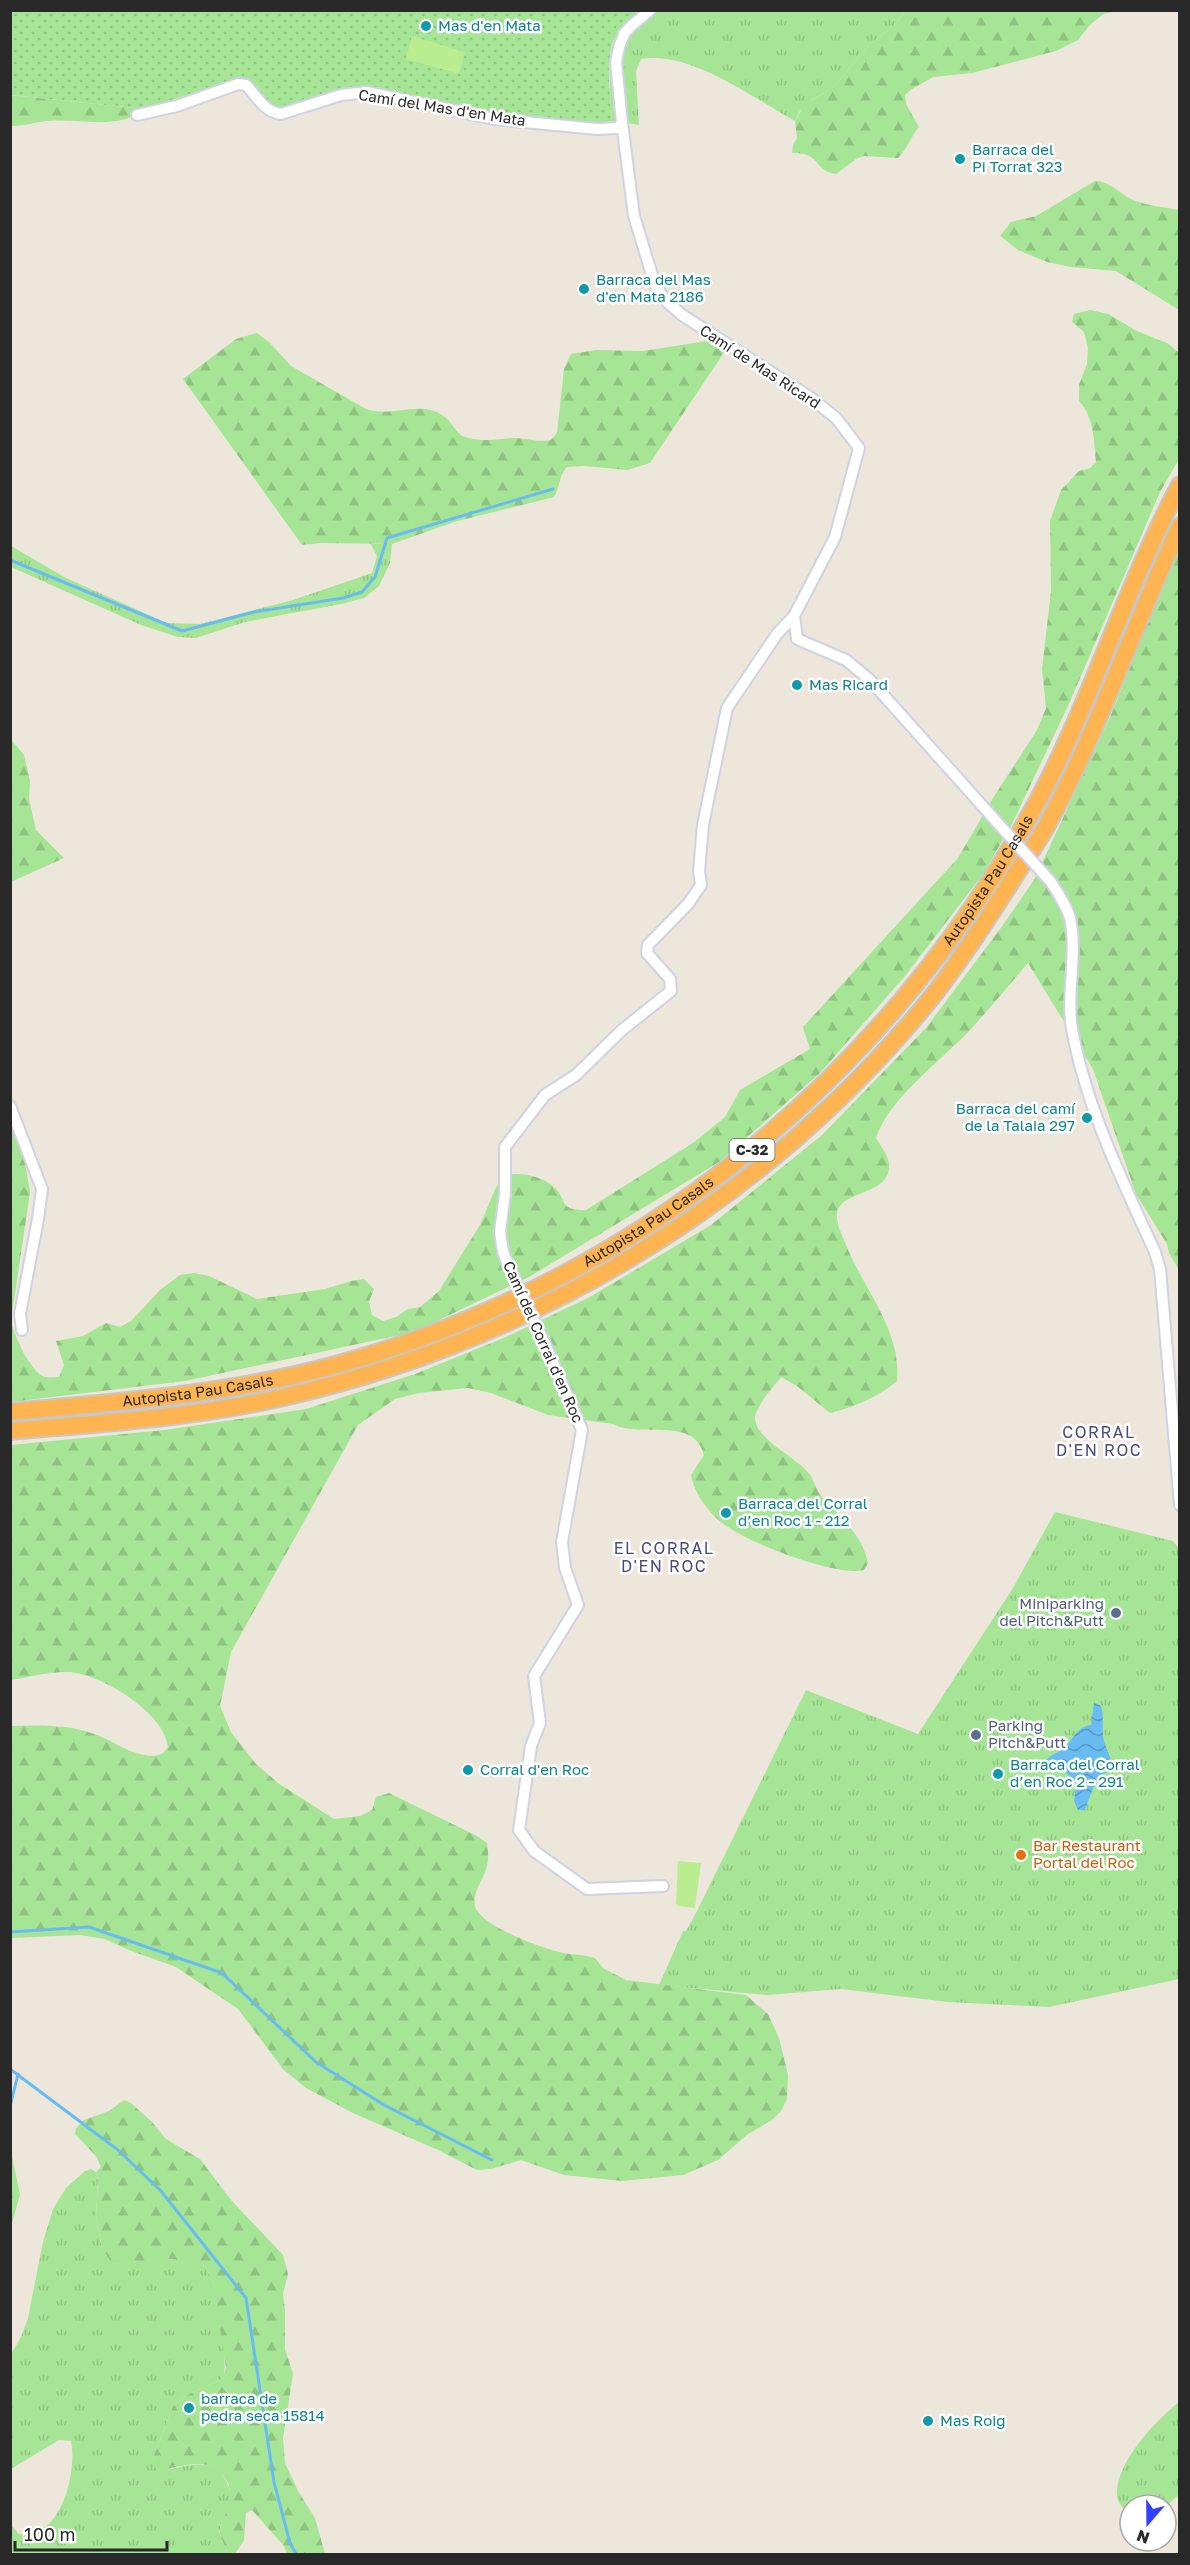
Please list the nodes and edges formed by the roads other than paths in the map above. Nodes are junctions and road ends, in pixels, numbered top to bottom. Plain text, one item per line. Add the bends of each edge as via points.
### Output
1 (650, 10) edge
2 (137, 115) dead end
3 (622, 123) junction
4 (1179, 485) edge
5 (1179, 526) edge
6 (794, 616) junction
7 (10, 1106) edge
8 (22, 1330) dead end
9 (10, 1412) edge
10 (10, 1431) edge
11 (1179, 1505) edge
12 (663, 1886) dead end

1 - 3 street, Camí de Mas Ricard via 624,34 619,47 616,62
2 - 3 street, Camí del Mas d'en Mata via 177,106 238,84 246,85 273,113 281,114 341,95 367,92 494,119 597,129 618,128
3 - 6 street, Camí de Mas Ricard via 634,216 655,285 665,300 811,398 836,418 859,448 835,537
4 - 9 highway, Autopista Pau Casals / C-32 via 1055,766 972,909 921,980 868,1040 817,1092 729,1168 670,1211 589,1261 496,1308 386,1349 281,1378 207,1391
5 - 10 highway, Autopista Pau Casals / C-32 via 1046,827 982,928 928,1002 867,1070 732,1190 588,1283 487,1332 387,1369 277,1399 212,1410
6 - 11 street, bridge via 797,639 846,660 870,680 1051,882 1071,921 1072,1030 1108,1150 1160,1269
6 - 12 street, Camí del Corral d'en Roc, bridge via 777,634 727,708 703,825 701,885 648,945 647,952 670,979 671,991 622,1030 576,1075 545,1095 505,1147 500,1232 503,1252 582,1430 562,1542 578,1605 534,1676 540,1723 531,1746 519,1830 534,1851 587,1889
7 - 8 street via 42,1189 20,1314

